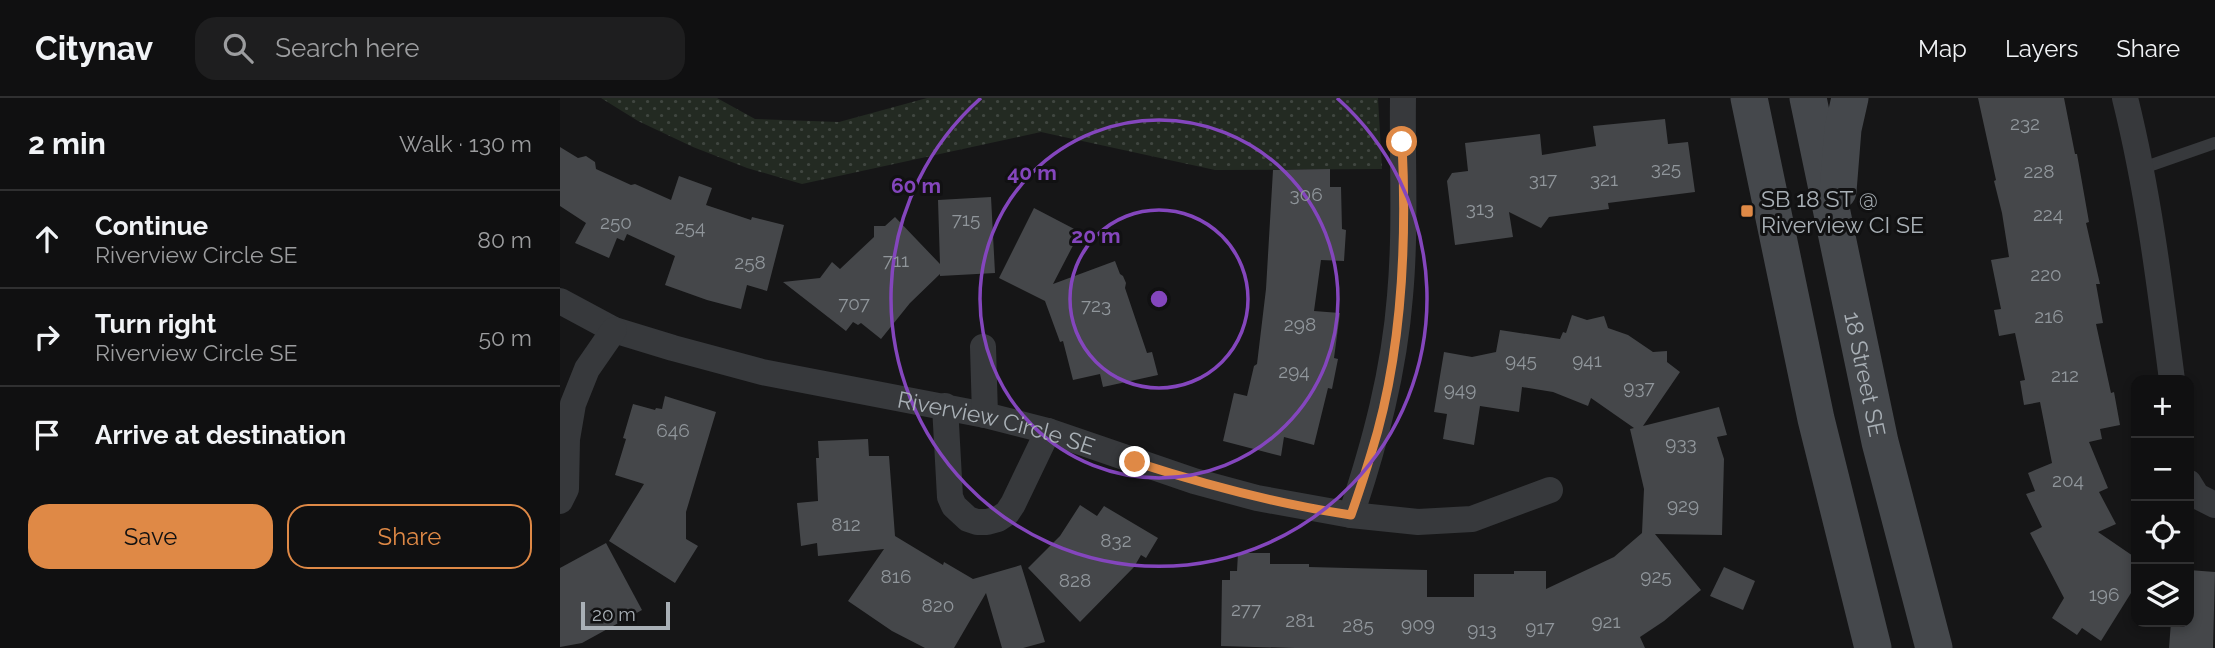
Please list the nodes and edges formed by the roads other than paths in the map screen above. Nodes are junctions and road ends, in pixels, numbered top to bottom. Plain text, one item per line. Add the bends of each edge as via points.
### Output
1 (1403, 98) edge
2 (1749, 98) edge
3 (1808, 98) edge
4 (1850, 98) edge
5 (2125, 98) edge
6 (2215, 143) edge
7 (2140, 169) junction
8 (1835, 227) junction
9 (560, 300) edge
10 (614, 330) junction
11 (983, 347) dead end
12 (2171, 375) edge
13 (945, 406) junction
14 (985, 415) junction
15 (1048, 431) junction
16 (1550, 490) dead end
17 (2194, 492) edge
18 (560, 500) edge
19 (2215, 505) edge
20 (1351, 515) junction
21 (1873, 648) edge
22 (1934, 648) edge

1 - 20 street via 1400,297 1389,378
2 - 21 main road via 1816,419
3 - 8 main road, 18 Street SE
4 - 8 main road
5 - 7 street
6 - 7 lane
7 - 12 street
8 - 22 main road, 18 Street SE via 1880,442
9 - 10 street, Riverview Circle SE
10 - 13 street, Riverview Circle SE via 762,372
10 - 18 street via 587,369 573,404 566,489
11 - 14 street
13 - 14 street, Riverview Circle SE
13 - 15 street via 950,497 960,513 977,522 1007,513
14 - 15 street, Riverview Circle SE
15 - 20 street, Riverview Circle SE via 1207,485
16 - 20 street, Riverview Circle SE via 1472,519 1418,522
17 - 19 street

